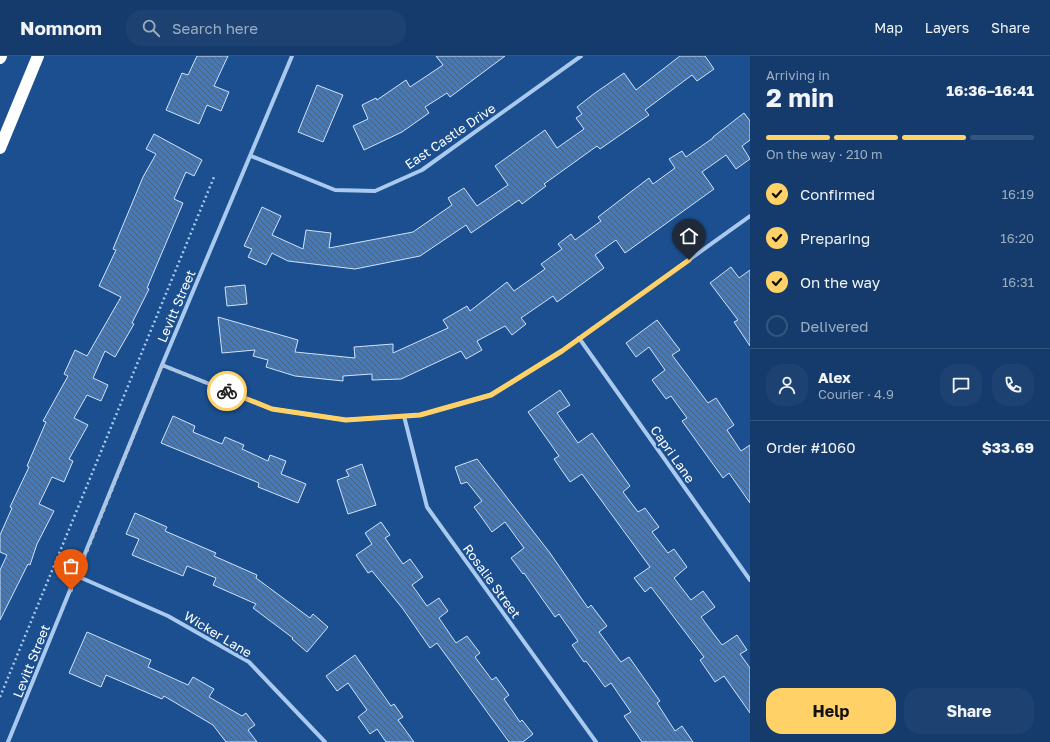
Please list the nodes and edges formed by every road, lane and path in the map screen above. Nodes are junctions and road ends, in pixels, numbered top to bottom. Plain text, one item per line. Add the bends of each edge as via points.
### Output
1 (38, 56) edge
2 (292, 56) edge
3 (581, 56) edge
4 (0, 148) edge
5 (251, 156) junction
6 (214, 177) dead end
7 (750, 216) edge
8 (579, 338) junction
9 (162, 365) junction
10 (404, 416) junction
11 (77, 576) junction
12 (750, 580) edge
13 (0, 698) edge
14 (8, 742) edge
15 (325, 742) edge
16 (596, 742) edge

1 - 4 highway
2 - 5 street, Levitt Street
3 - 5 street, East Castle Drive via 422,170 375,192 335,190
5 - 9 street, Levitt Street
6 - 13 path
7 - 8 street
8 - 10 street via 491,395 420,415
8 - 12 street, Capri Lane
9 - 10 street via 272,409 346,420
9 - 11 street, Levitt Street
10 - 16 street, Rosalie Street via 427,507
11 - 14 street, Levitt Street
11 - 15 street, Wicker Lane via 168,616 249,662

